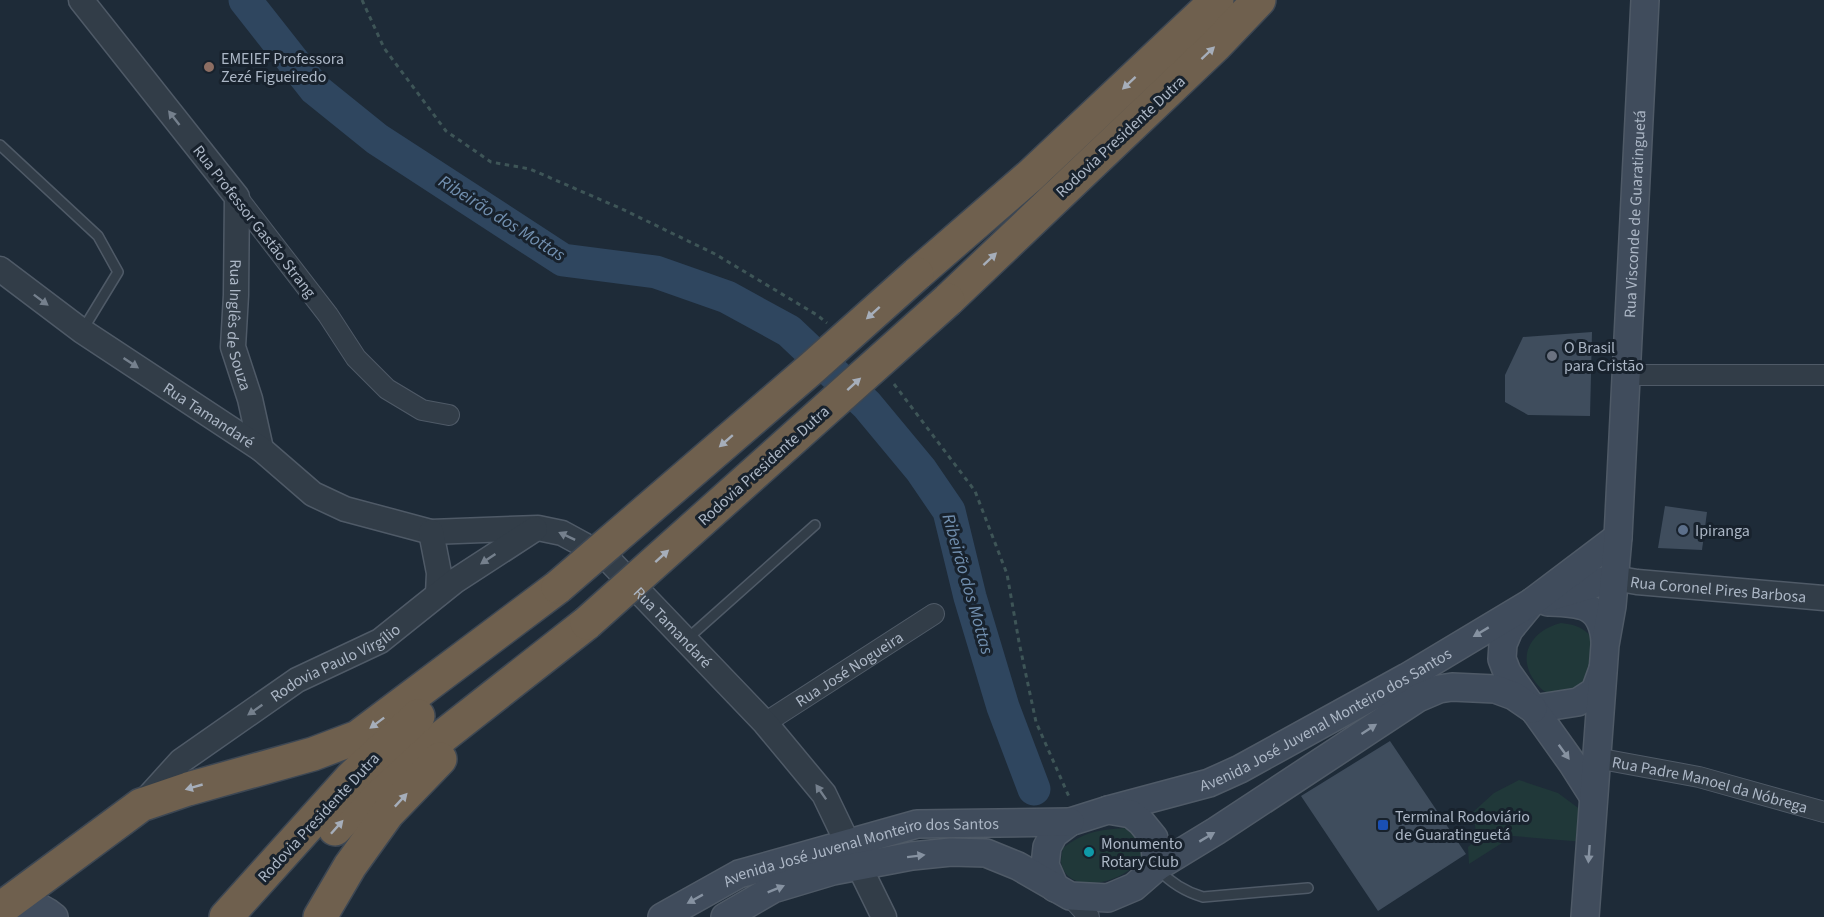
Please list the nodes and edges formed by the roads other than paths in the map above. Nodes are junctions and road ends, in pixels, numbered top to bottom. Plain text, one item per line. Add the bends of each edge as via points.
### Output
1 (81, 0) edge
2 (1217, 0) edge
3 (1259, 0) edge
4 (1645, 0) edge
5 (0, 145) edge
6 (237, 197) junction
7 (0, 269) edge
8 (82, 331) junction
9 (1624, 375) junction
10 (1824, 375) edge
11 (449, 415) dead end
12 (261, 449) junction
13 (815, 525) dead end
14 (537, 528) junction
15 (431, 532) junction
16 (1618, 537) junction
17 (1614, 578) junction
18 (558, 587) junction
19 (438, 594) junction
20 (1824, 598) edge
21 (1532, 602) junction
22 (934, 614) dead end
23 (587, 623) junction
24 (685, 640) junction
25 (1604, 657) junction
26 (1533, 709) junction
27 (765, 723) junction
28 (1596, 758) junction
29 (1593, 796) junction
30 (141, 805) junction
31 (1108, 810) junction
32 (1824, 812) edge
33 (1070, 822) junction
34 (853, 855) junction
35 (1156, 867) junction
36 (1308, 888) dead end
37 (1062, 892) junction
38 (3, 905) edge
39 (54, 917) edge
40 (226, 917) edge
41 (255, 917) edge
42 (320, 917) edge
43 (662, 917) edge
44 (725, 917) edge
45 (884, 917) edge
46 (1089, 917) edge
47 (1585, 917) edge

6 -> 1 street, Rua Professor Gastão Strang
2 -> 18 highway, Rodovia Presidente Dutra, bridge via 1030,176
23 -> 3 highway, Rodovia Presidente Dutra, bridge via 948,300 1207,55
4 - 9 main road, Rua Visconde de Guaratinguetá
5 - 8 lane via 98,236 118,272
6 - 11 street, Rua Professor Gastão Strang via 328,315 356,358 387,389 422,410
6 - 12 street, Rua Inglês de Souza via 233,347
7 -> 8 street, Rua Tamandaré
8 -> 12 street, Rua Tamandaré
9 - 10 street
9 - 16 main road, Rua Visconde de Guaratinguetá
12 - 15 street, Rua Tamandaré via 313,494 345,509
13 - 24 lane
14 - 15 street, Rua Tamandaré
14 -> 19 street, Rodovia Paulo Virgílio
24 -> 14 street, Rua Tamandaré via 606,557 562,533
15 - 19 street via 440,573
16 - 17 main road, Rua Visconde de Guaratinguetá
16 - 21 main road
17 - 20 street, Rua Coronel Pires Barbosa
17 - 21 main road
17 - 25 main road, Rua Visconde de Guaratinguetá
18 -> 30 highway via 358,737
18 - 40 highway, Rodovia Presidente Dutra via 352,777
19 -> 30 street, Rodovia Paulo Virgílio via 380,641 297,680 181,761
21 - 25 main road via 1578,603 1594,610 1604,626
21 - 26 main road via 1509,630 1502,658
21 -> 31 main road, Avenida José Juvenal Monteiro dos Santos via 1407,677 1240,769 1209,783
22 - 27 street, Rua José Nogueira
41 -> 23 highway, Rodovia Presidente Dutra via 363,799
42 -> 23 highway via 388,813 458,740
24 - 27 street, Rua Tamandaré
25 - 26 main road via 1595,691 1578,702
25 - 28 main road, Rua Visconde de Guaratinguetá
26 -> 29 main road
35 -> 26 main road, Avenida José Juvenal Monteiro dos Santos via 1418,698 1439,689 1495,689
34 -> 27 street, Rua Tamandaré via 824,794
28 - 29 main road, Rua Visconde de Guaratinguetá
28 - 32 street, Rua Padre Manoel da Nóbrega via 1699,777
29 -> 47 main road, Rua Visconde de Guaratinguetá
30 - 38 highway
31 - 33 main road
31 - 35 main road via 1131,814 1141,822 1154,838
33 - 34 main road, Avenida José Juvenal Monteiro dos Santos via 917,824
33 - 37 main road via 1054,834 1047,847 1045,865
34 -> 37 main road, Avenida José Juvenal Monteiro dos Santos via 986,853 1018,866
34 -> 43 main road, Avenida José Juvenal Monteiro dos Santos via 739,874
44 -> 34 main road, Avenida José Juvenal Monteiro dos Santos via 772,889 833,871
34 - 45 street, Rua Tamandaré
35 - 36 lane via 1167,879 1203,897
35 - 37 main road via 1134,887 1108,898
37 - 46 street
38 - 39 main road via 22,903

